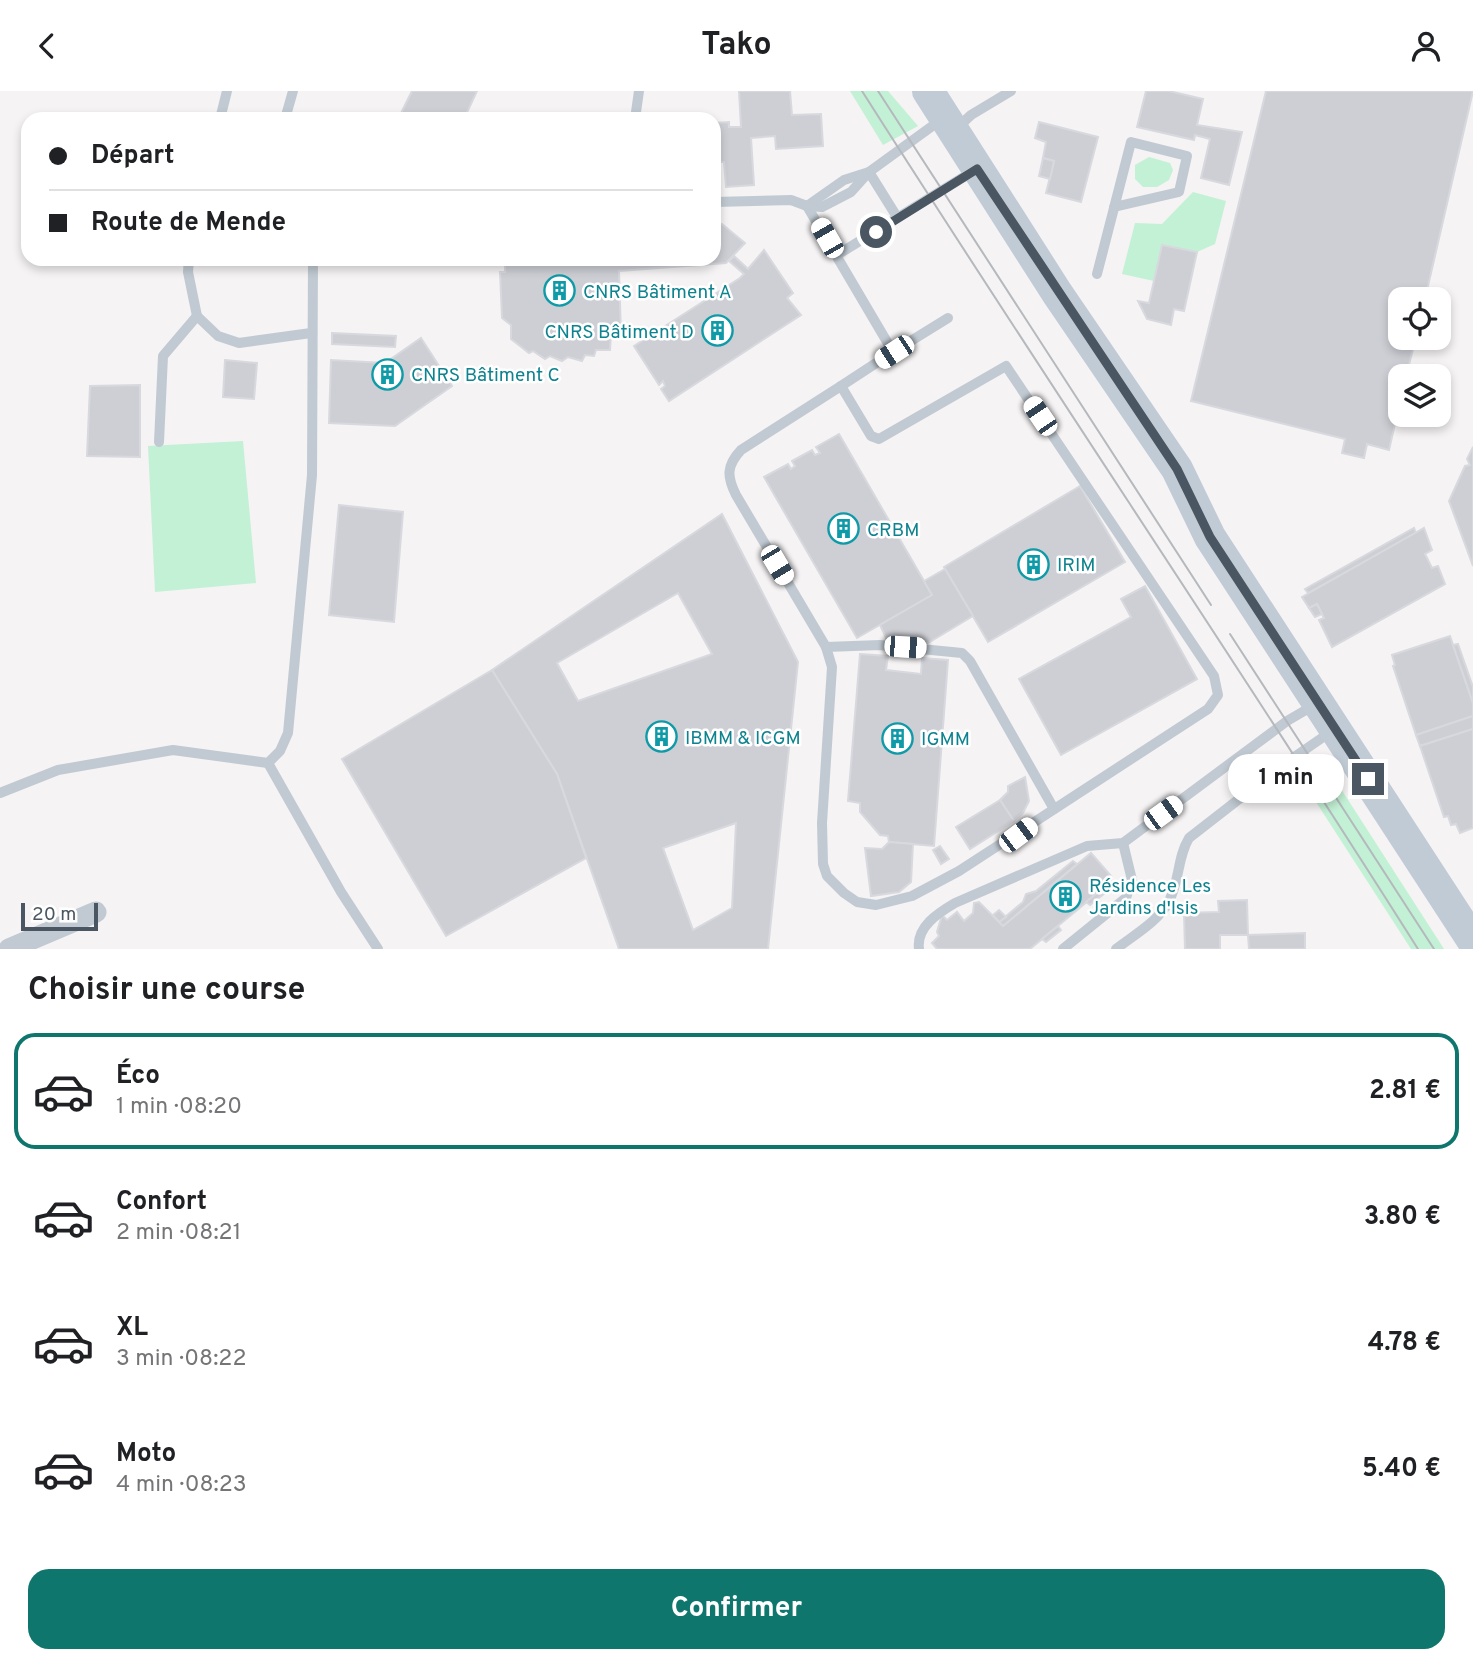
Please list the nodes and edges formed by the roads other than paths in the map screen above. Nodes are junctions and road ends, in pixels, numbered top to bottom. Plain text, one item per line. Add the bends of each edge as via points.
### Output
1 (227, 91) edge
2 (293, 91) edge
3 (639, 91) edge
4 (1011, 91) edge
5 (222, 112) edge
6 (287, 112) edge
7 (636, 112) edge
8 (942, 113) edge
9 (977, 169) junction
10 (870, 172) junction
11 (721, 202) edge
12 (807, 206) junction
13 (1114, 207) junction
14 (897, 217) junction
15 (837, 255) junction
16 (188, 266) edge
17 (313, 266) edge
18 (1097, 274) dead end
19 (197, 316) junction
20 (948, 318) dead end
21 (311, 333) junction
22 (894, 352) junction
23 (841, 386) junction
24 (159, 442) dead end
25 (826, 647) junction
26 (1326, 716) junction
27 (268, 763) junction
28 (0, 793) edge
29 (1054, 809) junction
30 (1123, 843) junction
31 (96, 912) dead end
32 (1473, 941) edge
33 (9, 949) edge
34 (378, 949) edge
35 (919, 949) edge
36 (1063, 949) edge
37 (1116, 949) edge

1 - 5 lane
2 - 6 lane
3 - 7 lane
4 - 8 lane via 971,115
8 - 9 main road
8 - 10 lane
9 - 14 lane
9 - 26 main road via 1177,469 1205,530
10 - 12 lane via 844,180
10 - 14 lane
11 - 12 lane via 791,200
12 - 15 lane
13 - 13 lane via 1130,142 1187,156 1179,192
13 - 18 lane
14 - 15 lane
15 - 22 lane
16 - 19 lane
17 - 21 lane
19 - 21 lane via 218,336 239,343
19 - 24 lane via 163,356
20 - 22 lane
21 - 27 lane via 312,475 288,733
22 - 23 lane
23 - 25 lane via 741,450 728,474
23 - 29 lane via 871,436 879,439 1006,366 1214,677 1218,695 1208,709
25 - 29 lane via 880,645 962,653
25 - 29 lane via 832,691 821,823 823,864 827,876 844,893 857,902 876,905 912,896
26 - 30 lane via 1287,721
26 - 32 main road
26 - 37 lane via 1284,764 1189,838 1179,854 1169,902
27 - 28 lane via 173,750 58,770
27 - 34 lane
30 - 35 lane via 1087,846 955,903 934,915
30 - 36 lane via 1132,880 1126,898
31 - 33 street

